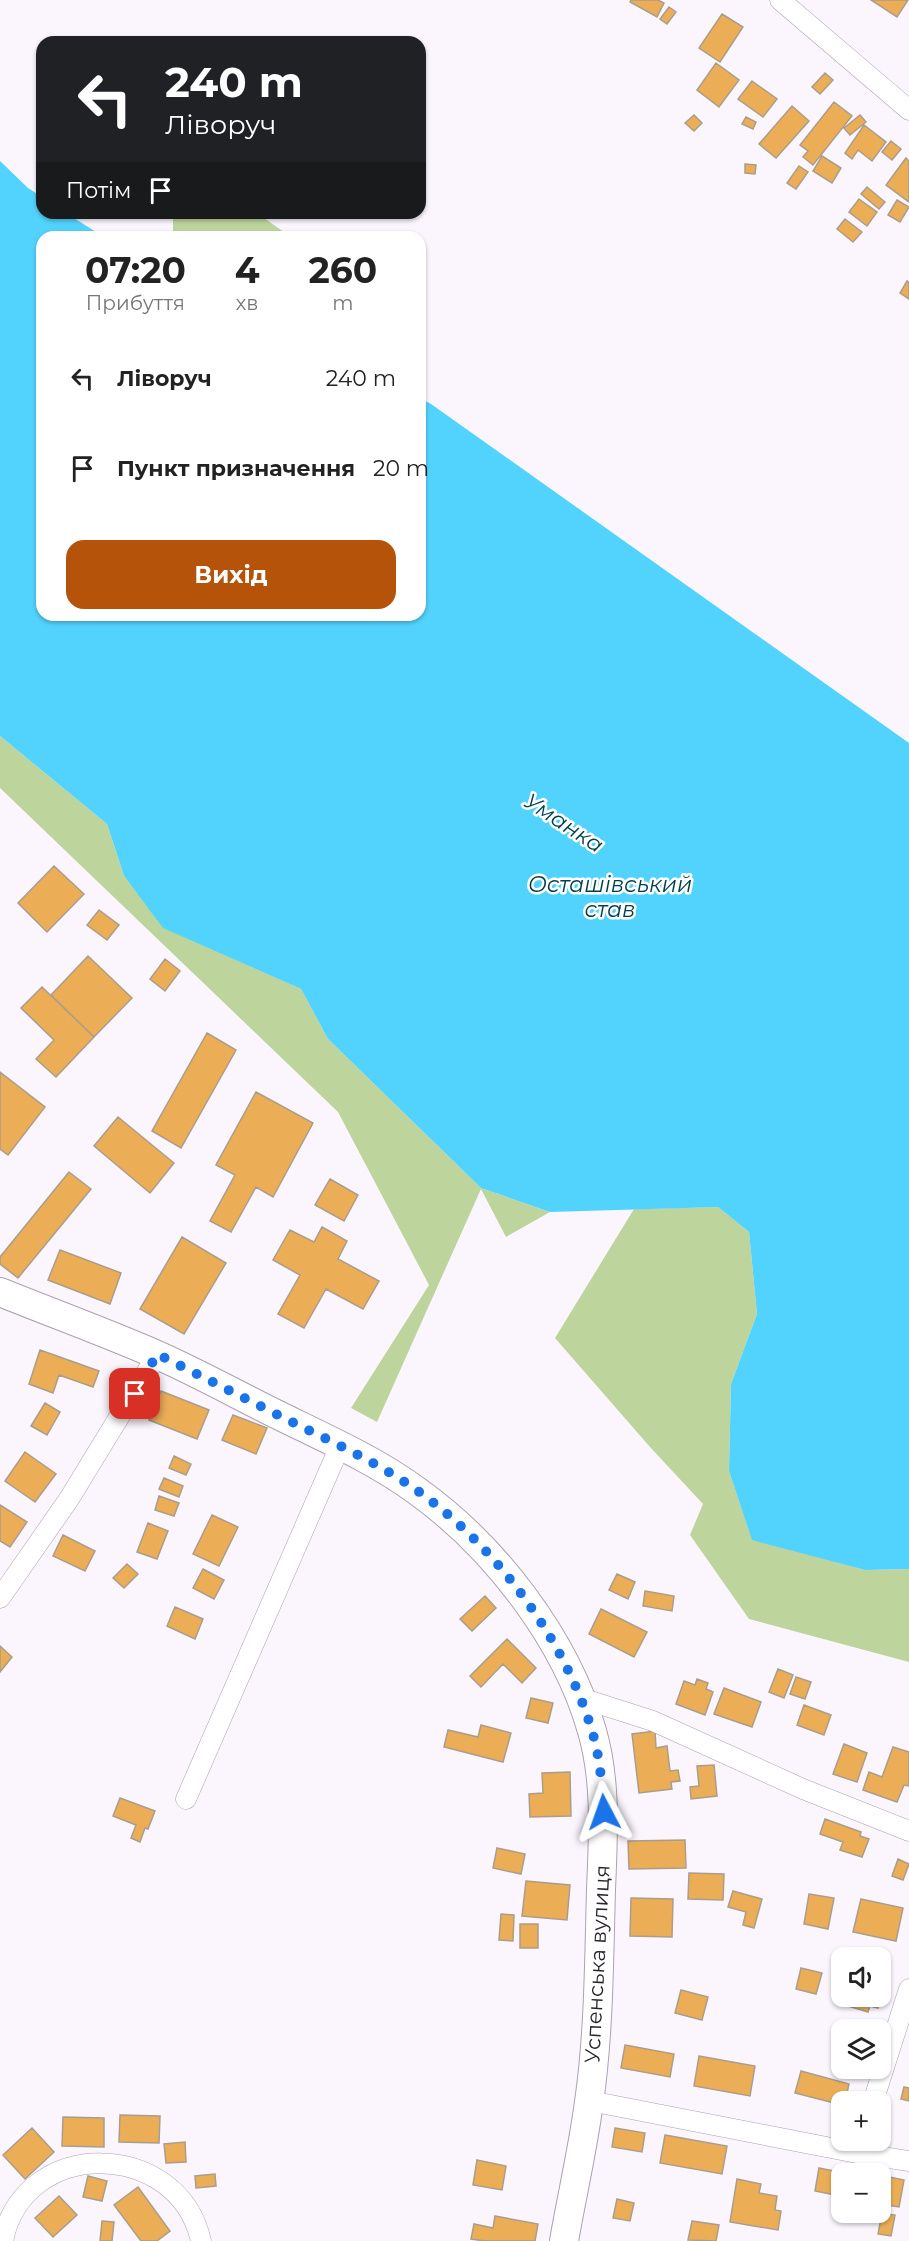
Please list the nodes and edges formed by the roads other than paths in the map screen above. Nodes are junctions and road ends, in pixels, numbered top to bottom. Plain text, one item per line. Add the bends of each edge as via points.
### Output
1 (780, 0) edge
2 (909, 110) edge
3 (0, 1292) edge
4 (157, 1354) junction
5 (340, 1446) junction
6 (0, 1598) edge
7 (581, 1698) junction
8 (186, 1799) dead end
9 (909, 1831) edge
10 (909, 1989) edge
11 (877, 2091) edge
12 (590, 2101) junction
13 (831, 2142) edge
14 (873, 2151) edge
15 (909, 2161) edge
16 (3, 2241) edge
17 (201, 2241) edge
18 (564, 2241) edge

1 - 2 street
3 - 4 street, Успенська вулиця
4 - 5 street, Успенська вулиця
4 - 6 street via 69,1499
5 - 7 street, Успенська вулиця via 416,1490 481,1546 534,1613
5 - 8 street
7 - 9 street via 653,1721 803,1790
7 - 12 street, Успенська вулиця via 593,1732 604,1812
10 - 11 street
12 - 13 street
12 - 18 street, Успенська вулиця
14 - 15 street
16 - 17 street via 13,2215 40,2183 58,2172 100,2162 121,2164 159,2178 186,2205

